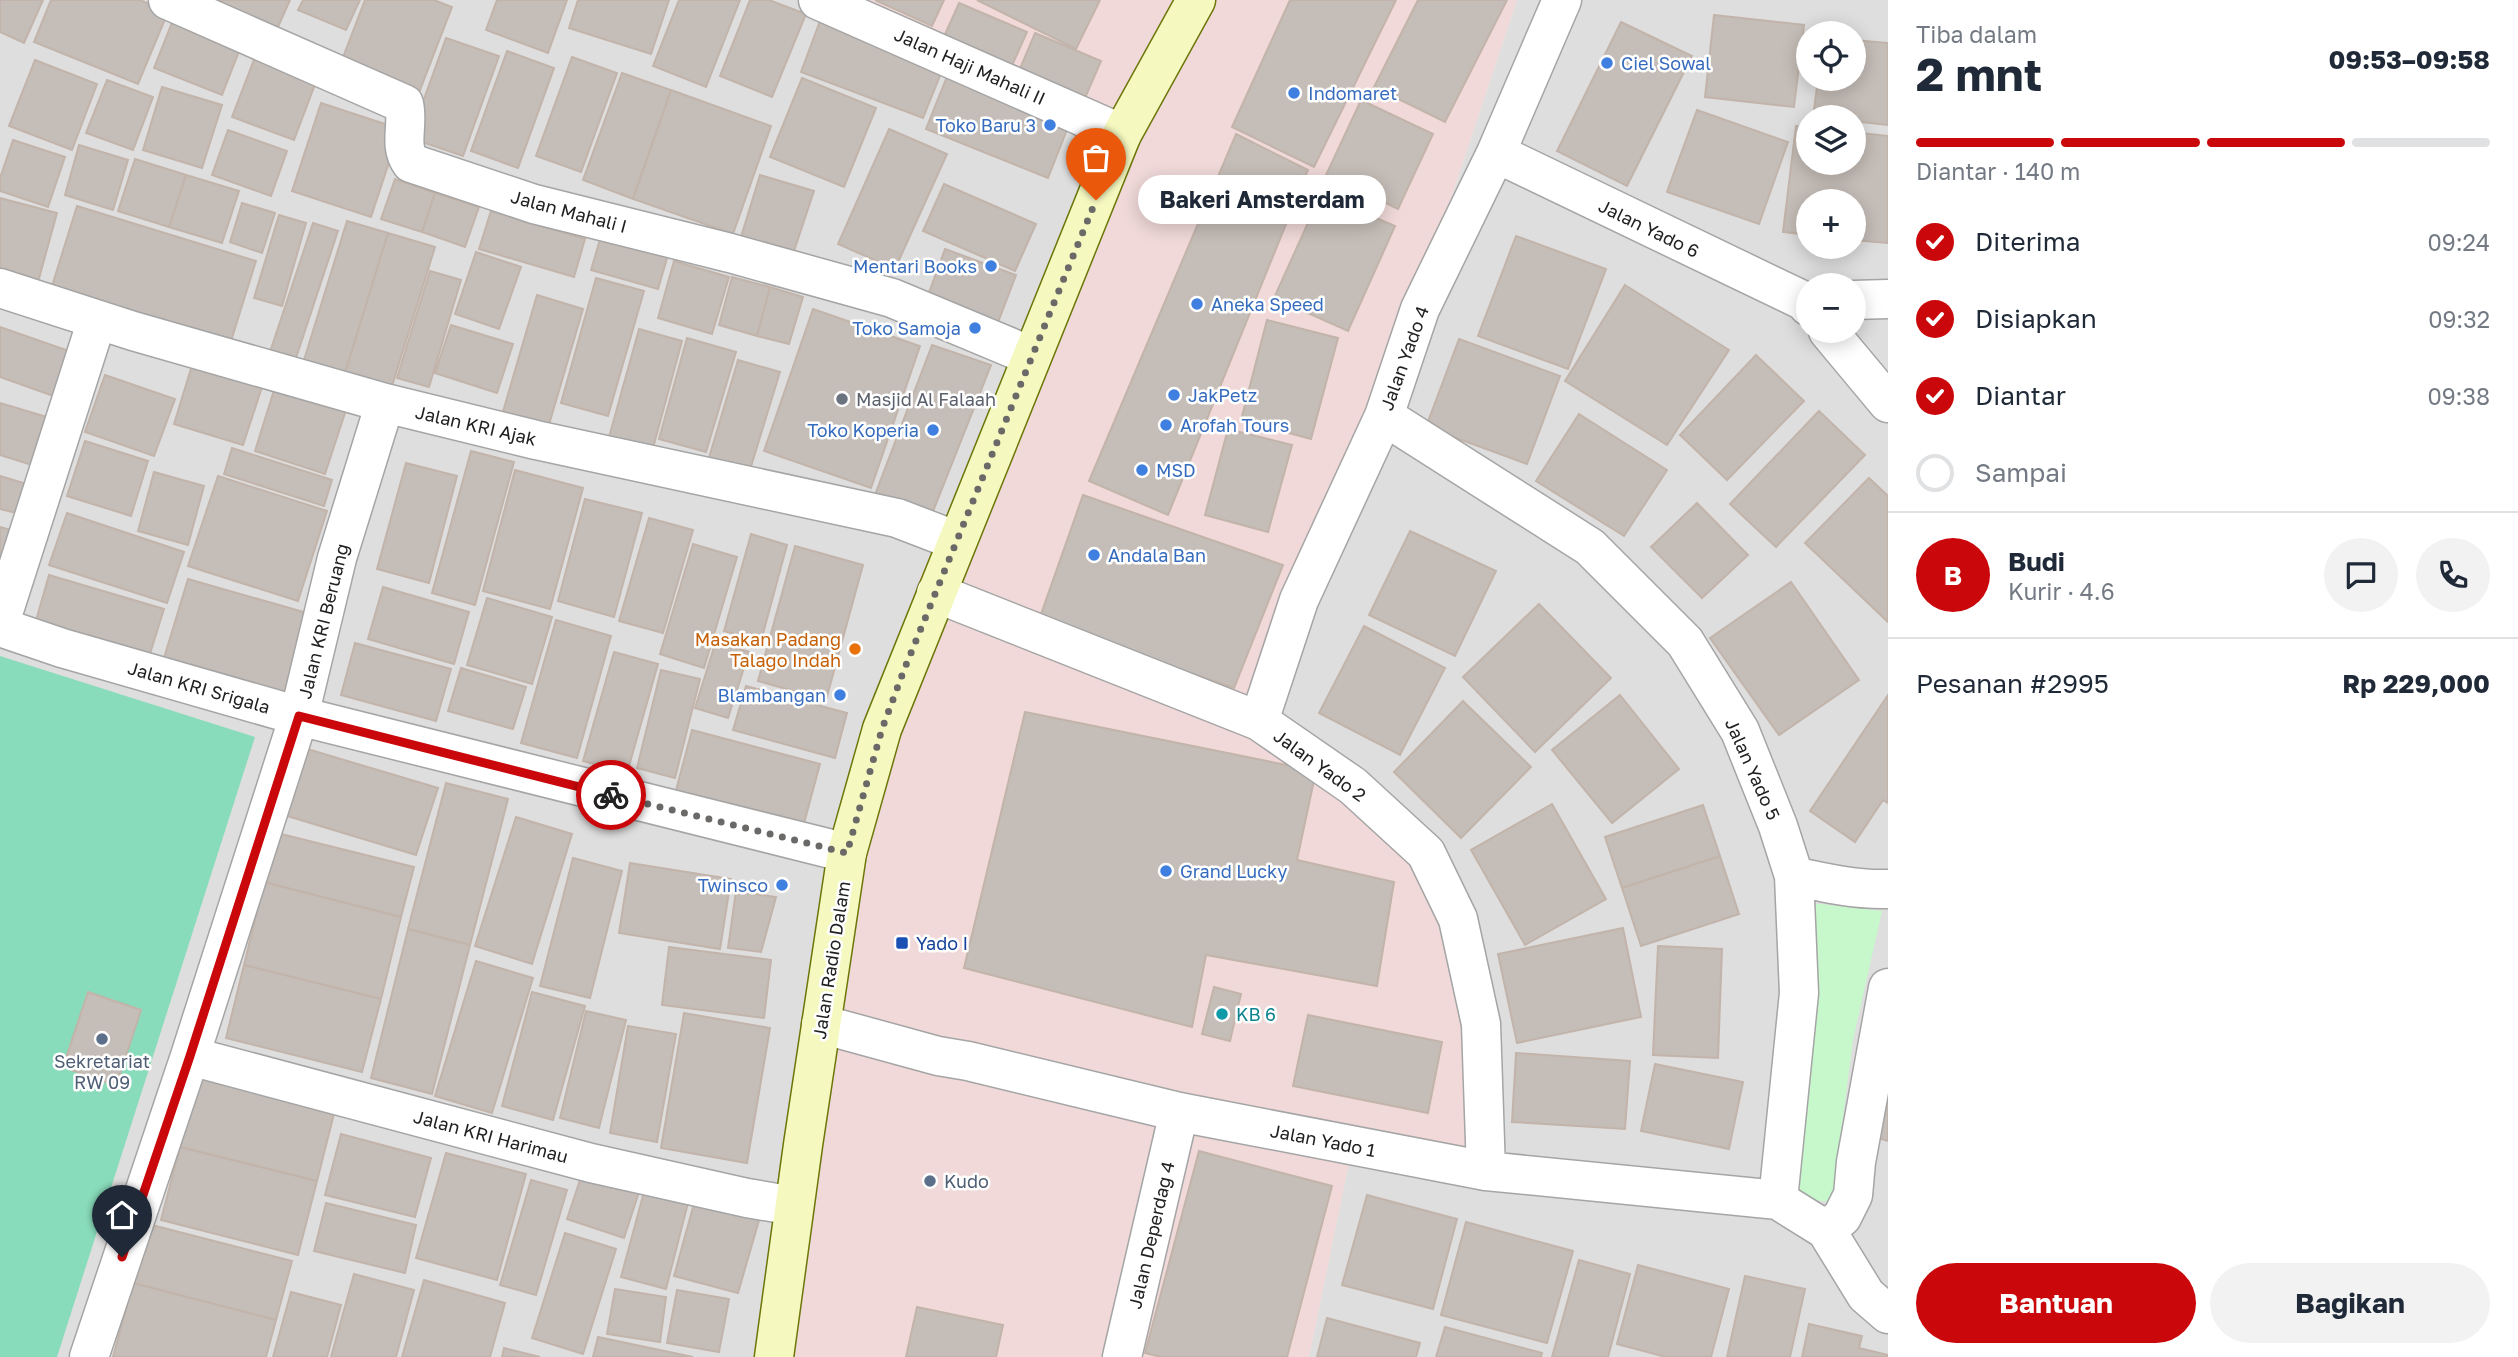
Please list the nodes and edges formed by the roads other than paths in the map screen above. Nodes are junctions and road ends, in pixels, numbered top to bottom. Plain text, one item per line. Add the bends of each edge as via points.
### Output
1 (818, 0) edge
2 (1196, 0) edge
3 (1562, 0) edge
4 (177, 2) edge
5 (1122, 134) junction
6 (1496, 153) junction
7 (0, 288) edge
8 (1796, 298) edge
9 (1888, 299) edge
10 (1866, 300) edge
11 (97, 320) junction
12 (1838, 343) edge
13 (1031, 356) junction
14 (385, 403) junction
15 (1888, 403) edge
16 (1384, 416) junction
17 (957, 541) junction
18 (936, 593) junction
19 (0, 625) edge
20 (299, 716) junction
21 (1259, 722) junction
22 (847, 853) junction
23 (1794, 876) junction
24 (1888, 889) edge
25 (1888, 988) edge
26 (821, 1024) junction
27 (190, 1056) junction
28 (1179, 1112) junction
29 (1486, 1171) junction
30 (1778, 1200) junction
31 (794, 1206) junction
32 (1826, 1230) junction
33 (1887, 1318) edge
34 (89, 1357) edge
35 (774, 1357) edge
36 (1122, 1357) edge

1 - 5 street, Jalan Haji Mahali II
2 - 5 main road, Jalan Radio Dalam
3 - 6 street, Jalan Yado 4
4 - 13 street, Jalan Mahali I via 404,104 403,147 411,163 534,204 892,298
5 - 13 main road, Jalan Radio Dalam
6 - 8 street, Jalan Yado 6
6 - 16 street, Jalan Yado 4 via 1420,309
7 - 11 street, Jalan KRI Ajak
9 - 10 street
11 - 14 street, Jalan KRI Ajak
11 - 19 street
12 - 15 street
13 - 17 main road, Jalan Radio Dalam
14 - 17 street, Jalan KRI Ajak via 897,518
14 - 20 street, Jalan KRI Beruang via 337,558
16 - 21 street, Jalan Yado 4 via 1299,600
16 - 23 street, Jalan Yado 5 via 1590,547 1685,642 1740,731
17 - 18 main road, Jalan Radio Dalam
18 - 21 street, Jalan Yado 2
18 - 22 main road, Jalan Radio Dalam via 882,729
19 - 20 street, Jalan KRI Srigala via 62,648
20 - 22 street, Jalan KRI Srigala
20 - 27 street, Jalan KRI Beruang
21 - 29 street, Jalan Yado 2 via 1353,786 1426,852 1458,919 1481,1024
22 - 26 main road, Jalan Radio Dalam
23 - 24 street via 1831,885
23 - 30 street, Jalan Yado 5 via 1799,993
25 - 32 street via 1853,1195 1842,1217
26 - 28 street, Jalan Yado 1
26 - 31 main road, Jalan Radio Dalam
27 - 31 street, Jalan KRI Harimau via 591,1163
27 - 34 street, Jalan KRI Beruang
28 - 29 street, Jalan Yado 1
28 - 36 street, Jalan Deperdag 4
29 - 30 street, Jalan Yado 1
30 - 32 street, Jalan Yado 1
31 - 35 main road, Jalan Radio Dalam
32 - 33 street via 1866,1295

